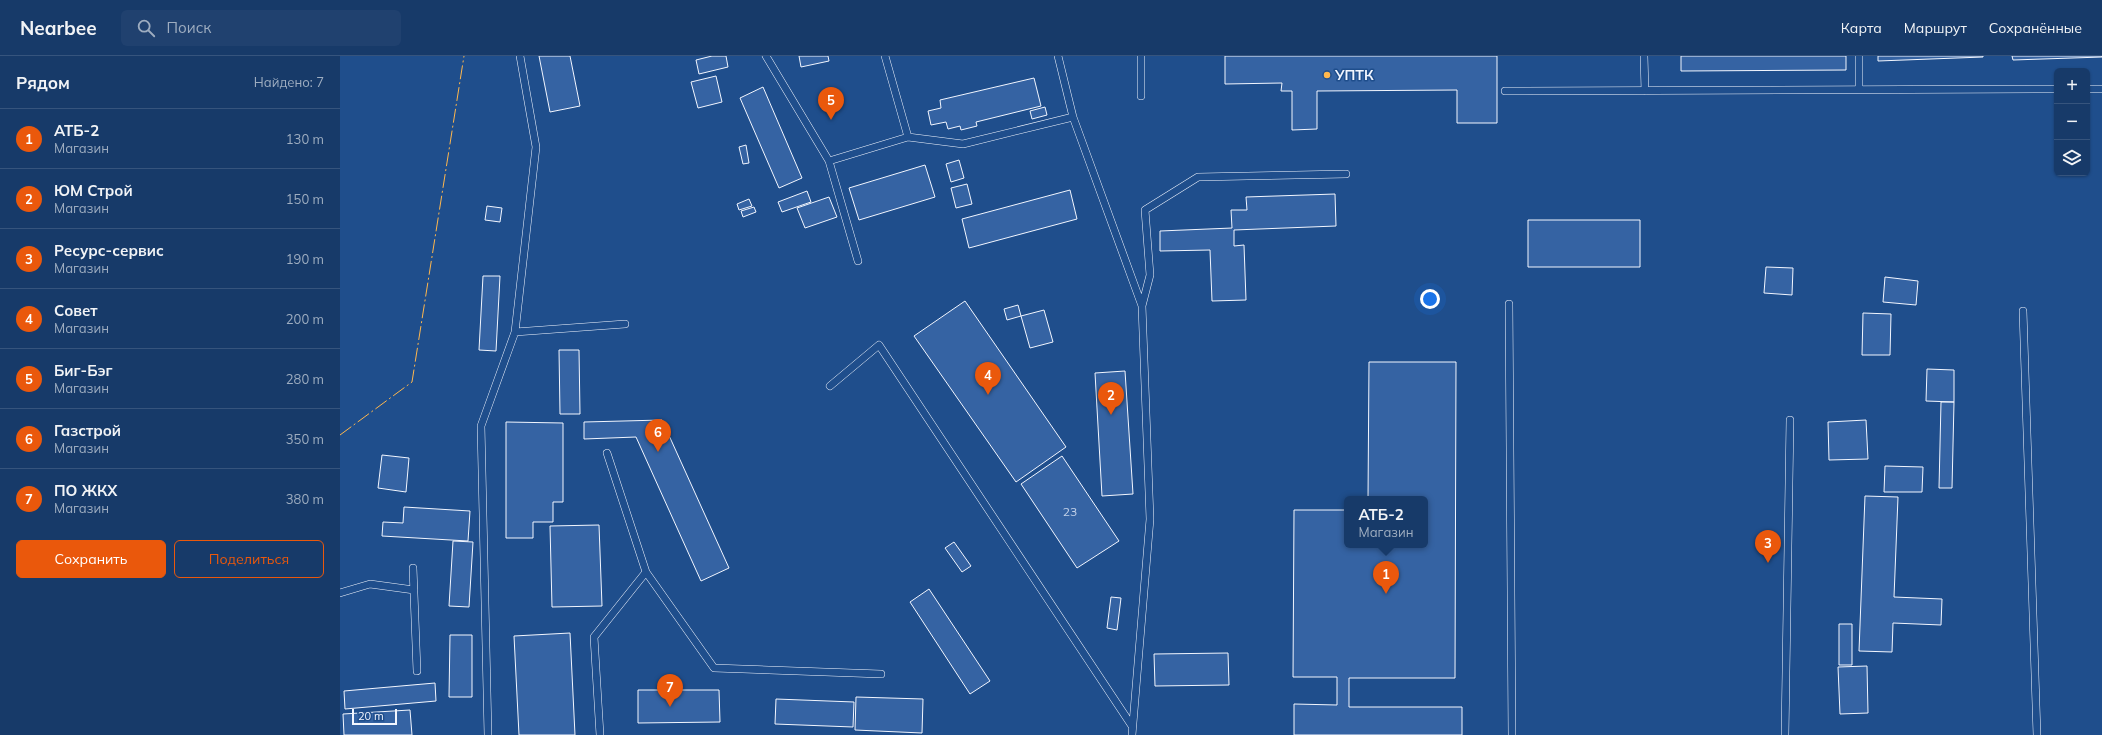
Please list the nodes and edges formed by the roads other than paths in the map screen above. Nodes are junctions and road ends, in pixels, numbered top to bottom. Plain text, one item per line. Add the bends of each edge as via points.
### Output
1 (520, 56) edge
2 (766, 56) edge
3 (885, 56) edge
4 (1058, 56) edge
5 (1141, 56) edge
6 (1644, 56) edge
7 (1859, 56) edge
8 (1859, 88) junction
9 (2054, 88) edge
10 (2090, 89) edge
11 (2102, 89) edge
12 (1505, 91) dead end
13 (1645, 91) junction
14 (1141, 96) dead end
15 (1074, 117) junction
16 (908, 137) junction
17 (829, 161) junction
18 (1346, 174) dead end
19 (858, 260) dead end
20 (1509, 304) dead end
21 (1142, 306) junction
22 (2023, 311) dead end
23 (625, 324) dead end
24 (515, 332) junction
25 (830, 386) dead end
26 (1790, 420) dead end
27 (607, 454) dead end
28 (413, 568) dead end
29 (646, 572) junction
30 (414, 590) junction
31 (340, 593) edge
32 (417, 671) dead end
33 (881, 674) dead end
34 (1132, 726) junction
35 (488, 735) edge
36 (600, 735) edge
37 (1132, 735) edge
38 (1512, 735) edge
39 (1785, 735) edge
40 (2037, 735) edge

1 - 24 lane via 536,147
2 - 17 lane
3 - 16 lane
4 - 15 lane
5 - 14 lane
6 - 13 lane
7 - 8 lane
8 - 9 lane
8 - 13 lane
10 - 11 lane
12 - 13 lane
15 - 16 lane via 963,144
15 - 21 lane
16 - 17 lane
17 - 19 lane
18 - 21 lane via 1198,177 1145,210 1150,275
20 - 38 lane
21 - 34 lane via 1150,519
22 - 40 lane
23 - 24 lane
24 - 35 lane via 481,426
25 - 34 lane via 879,345
26 - 39 lane
27 - 29 lane
28 - 30 lane
29 - 33 lane via 714,668
29 - 36 lane via 594,637
30 - 31 lane via 370,584
30 - 32 lane
34 - 37 lane

